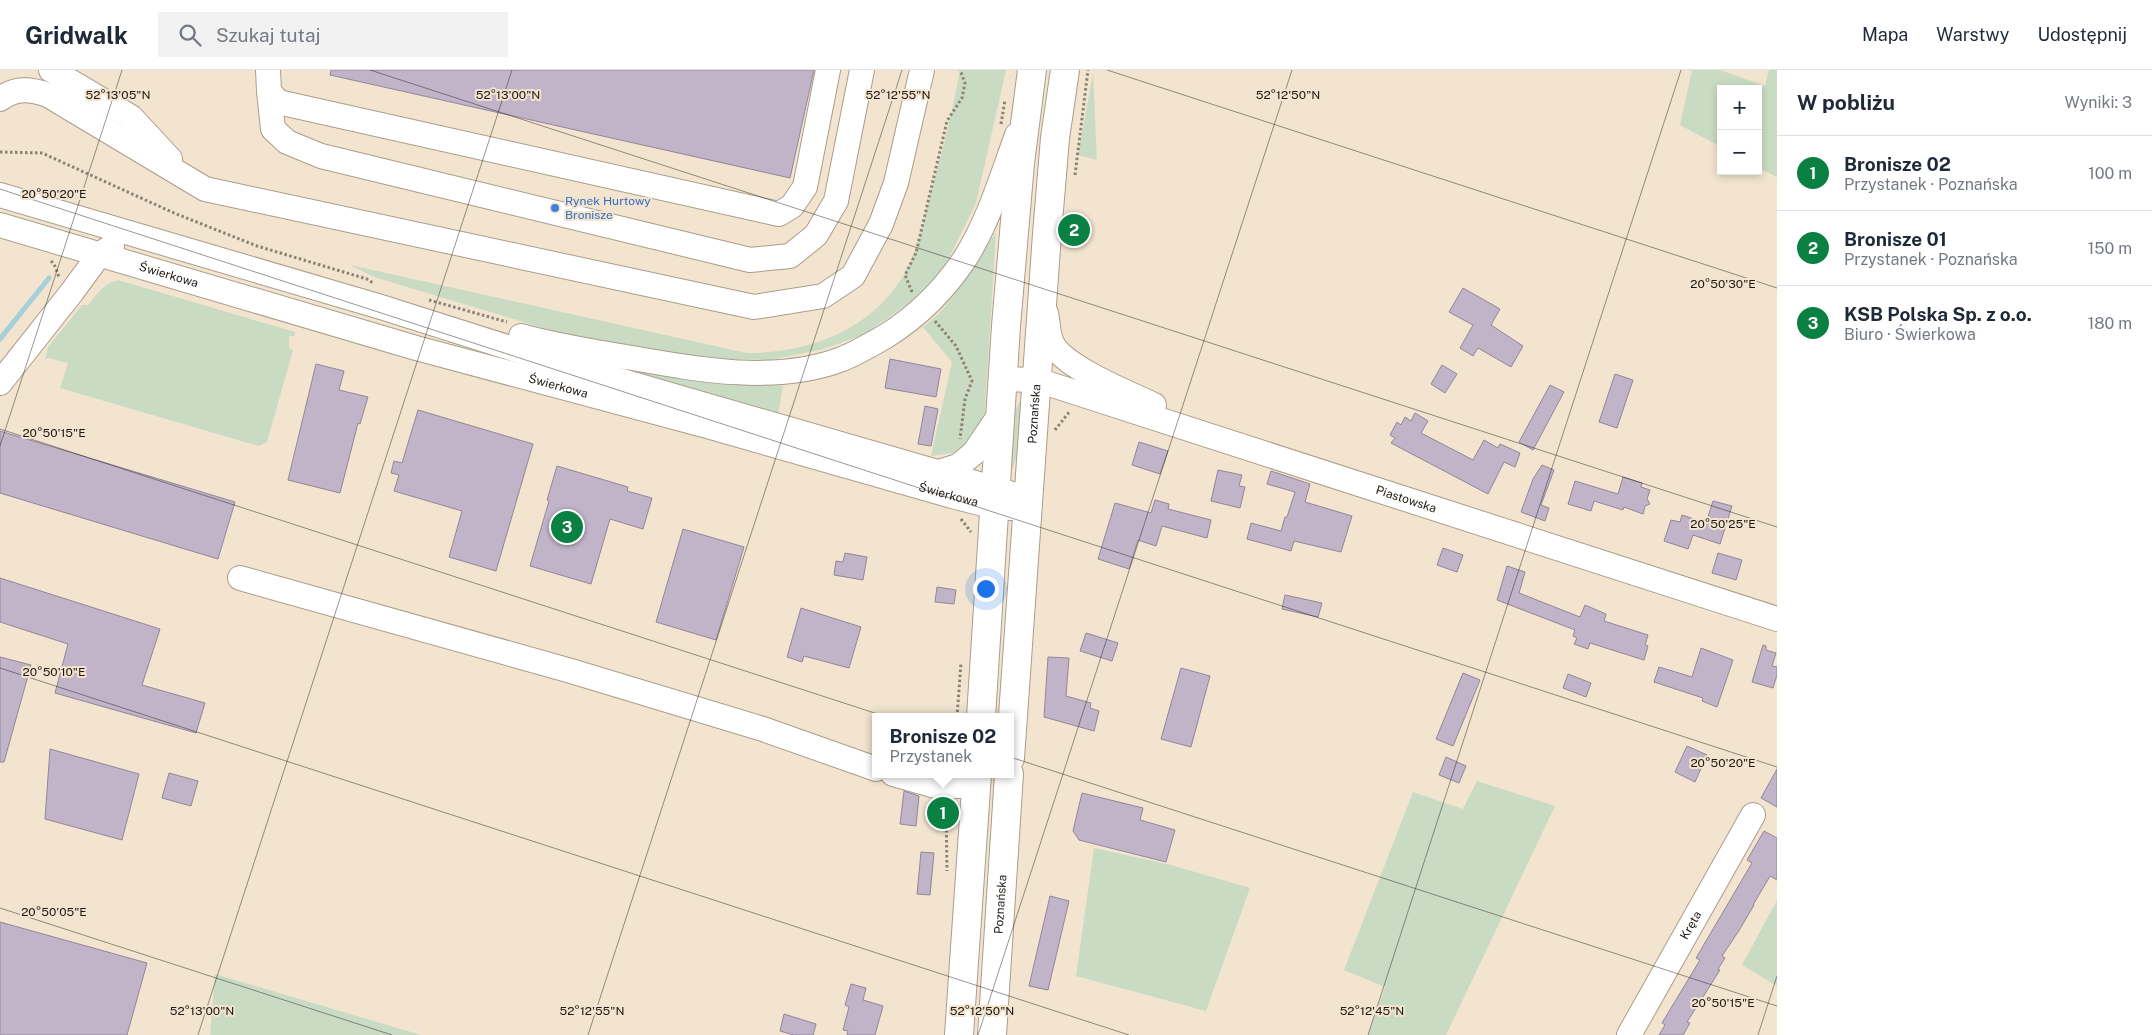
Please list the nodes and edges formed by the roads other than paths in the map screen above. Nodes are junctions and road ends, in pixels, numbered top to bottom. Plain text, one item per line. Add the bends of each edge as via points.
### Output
1 (51, 70) edge
2 (828, 70) edge
3 (862, 70) edge
4 (922, 70) edge
5 (1032, 70) edge
6 (1065, 70) edge
7 (269, 80) edge
8 (0, 99) edge
9 (1016, 105) junction
10 (186, 176) junction
11 (0, 183) edge
12 (0, 195) edge
13 (30, 204) junction
14 (0, 225) edge
15 (131, 235) junction
16 (99, 254) junction
17 (1042, 292) junction
18 (382, 296) junction
19 (1004, 379) junction
20 (1037, 380) junction
21 (0, 383) edge
22 (1002, 413) junction
23 (1237, 444) junction
24 (939, 472) junction
25 (996, 498) junction
26 (1028, 502) junction
27 (240, 578) dead end
28 (1777, 620) edge
29 (980, 713) edge
30 (1013, 713) edge
31 (872, 768) edge
32 (906, 778) edge
33 (1009, 778) edge
34 (976, 780) edge
35 (1753, 815) dead end
36 (959, 1035) edge
37 (992, 1035) edge
38 (1628, 1035) edge

1 - 10 street via 131,117
2 - 7 street via 805,188 792,206 779,214 278,102
3 - 7 street via 836,201 816,235 790,256 750,260 321,156 287,142 273,129
4 - 10 street via 896,183 881,224 853,276 823,296 754,307 205,189
5 - 9 main road
6 - 17 main road, Poznańska via 1055,138
8 - 10 street via 18,90 48,95
9 - 18 street via 981,230 965,258 924,308 897,329 842,359 783,371 684,367 533,339 432,313
9 - 19 main road
11 - 13 street
12 - 13 street, Świerkowa
13 - 15 street, Świerkowa
14 - 16 street, Świerkowa
15 - 16 street
15 - 18 street, Świerkowa
16 - 21 street
16 - 25 street, Świerkowa via 416,348 952,496
17 - 20 main road, Poznańska
17 - 23 street via 1052,342 1061,356
18 - 24 street, Świerkowa via 538,357
19 - 20 street, Piastowska
19 - 22 main road
20 - 23 street, Piastowska
20 - 26 main road, Poznańska
22 - 24 street, Świerkowa via 974,452 958,466
22 - 25 main road
23 - 28 street, Piastowska
24 - 25 street, Świerkowa
25 - 26 street, Świerkowa via 1014,508
25 - 29 main road
26 - 30 main road, Poznańska
27 - 31 street via 571,671 763,729
32 - 34 street via 947,787
33 - 37 main road, Poznańska
34 - 36 main road
35 - 38 street, Kręta

